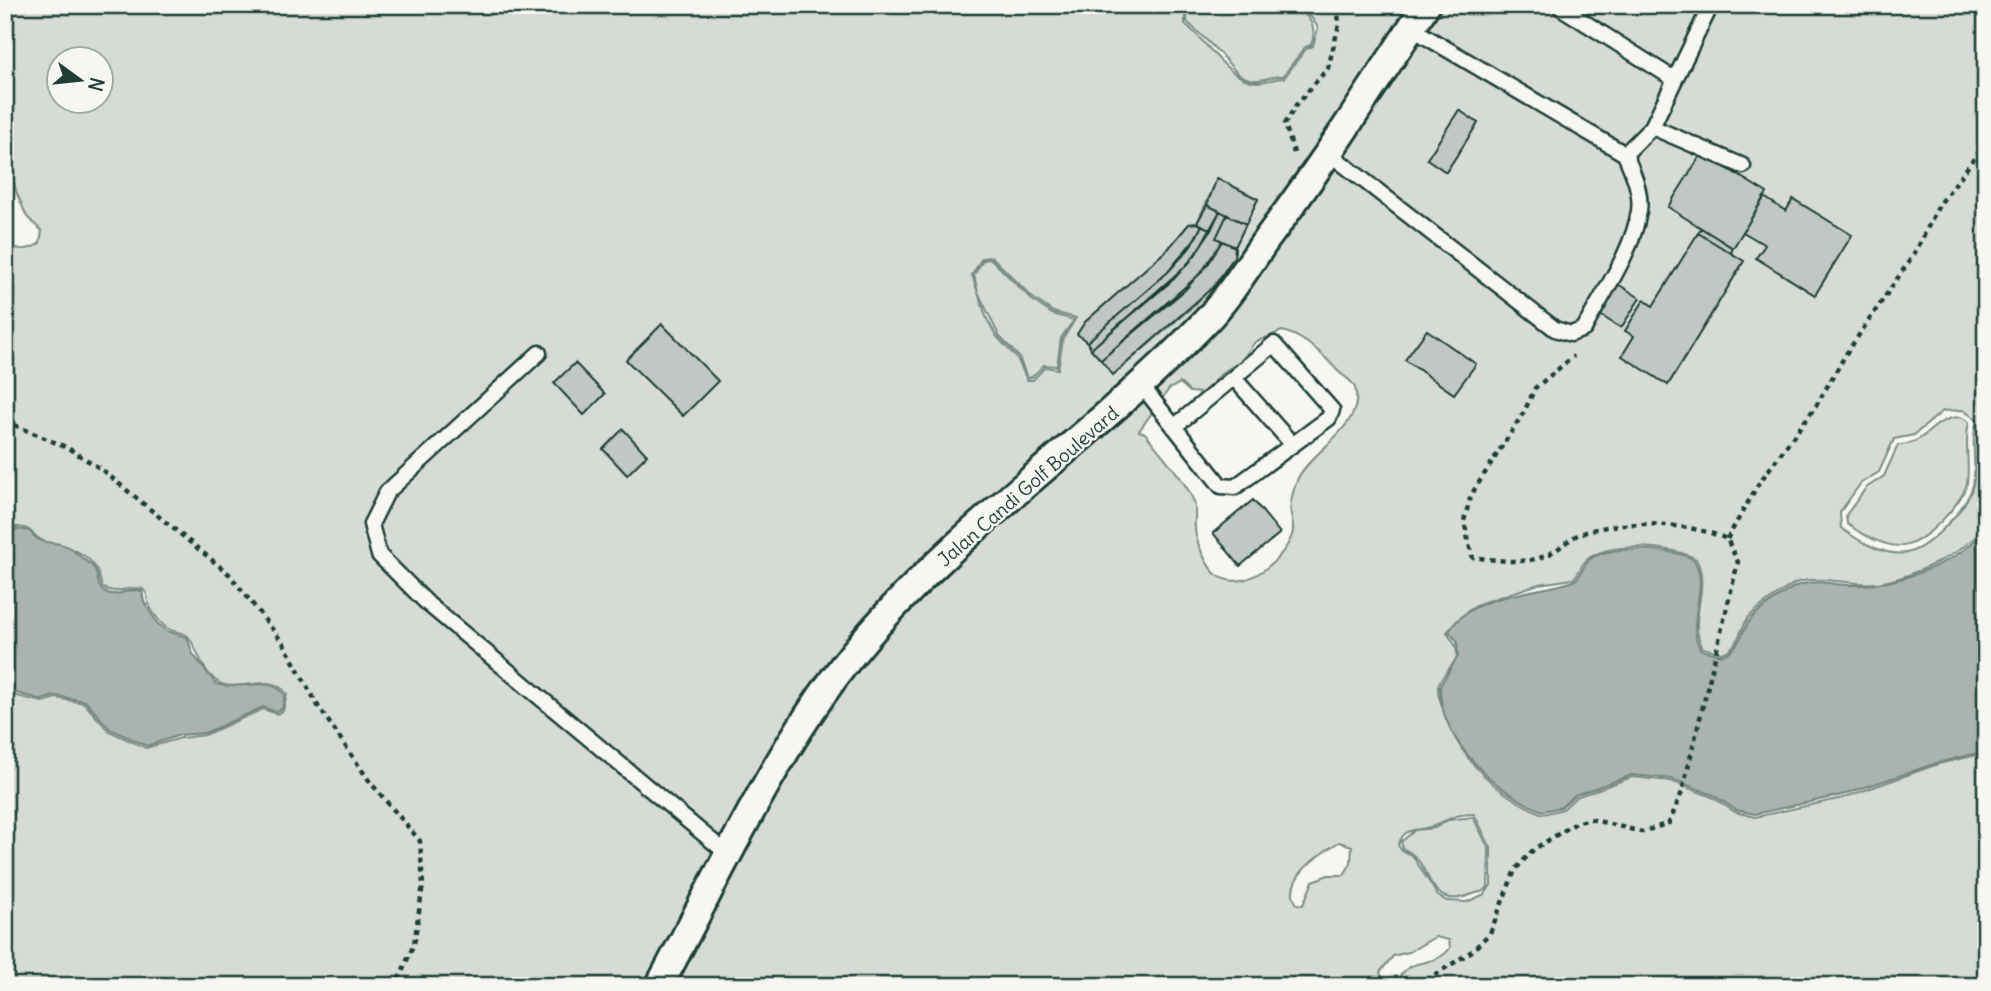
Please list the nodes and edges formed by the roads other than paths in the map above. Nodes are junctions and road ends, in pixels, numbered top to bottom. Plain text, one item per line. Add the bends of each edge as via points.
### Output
1 (1426, 5) edge
2 (1711, 5) edge
3 (1560, 7) dead end
4 (1411, 28) junction
5 (1674, 79) junction
6 (1653, 127) junction
7 (1330, 153) junction
8 (1625, 154) junction
9 (1743, 166) dead end
10 (539, 353) dead end
11 (1234, 378) junction
12 (1142, 386) junction
13 (1174, 427) junction
14 (1292, 444) junction
15 (730, 856) junction
16 (660, 986) edge

1 - 4 street, Jalan Candi Golf Boulevard
2 - 5 lane
3 - 5 lane
4 - 7 street, Jalan Candi Golf Boulevard
4 - 8 lane
5 - 6 lane
6 - 8 lane
6 - 9 lane
7 - 8 lane via 1555,328 1571,334 1584,329 1632,237 1640,209 1637,182
7 - 12 street, Jalan Candi Golf Boulevard via 1210,318
10 - 15 lane via 387,492 370,524 379,555 428,604
11 - 13 lane
11 - 14 lane
11 - 14 lane via 1269,345 1278,346 1332,410 1329,418
12 - 13 lane
12 - 15 street, Jalan Candi Golf Boulevard via 986,520 864,639 807,717
13 - 14 lane via 1221,486 1228,488
15 - 16 street, Jalan Candi Golf Boulevard

